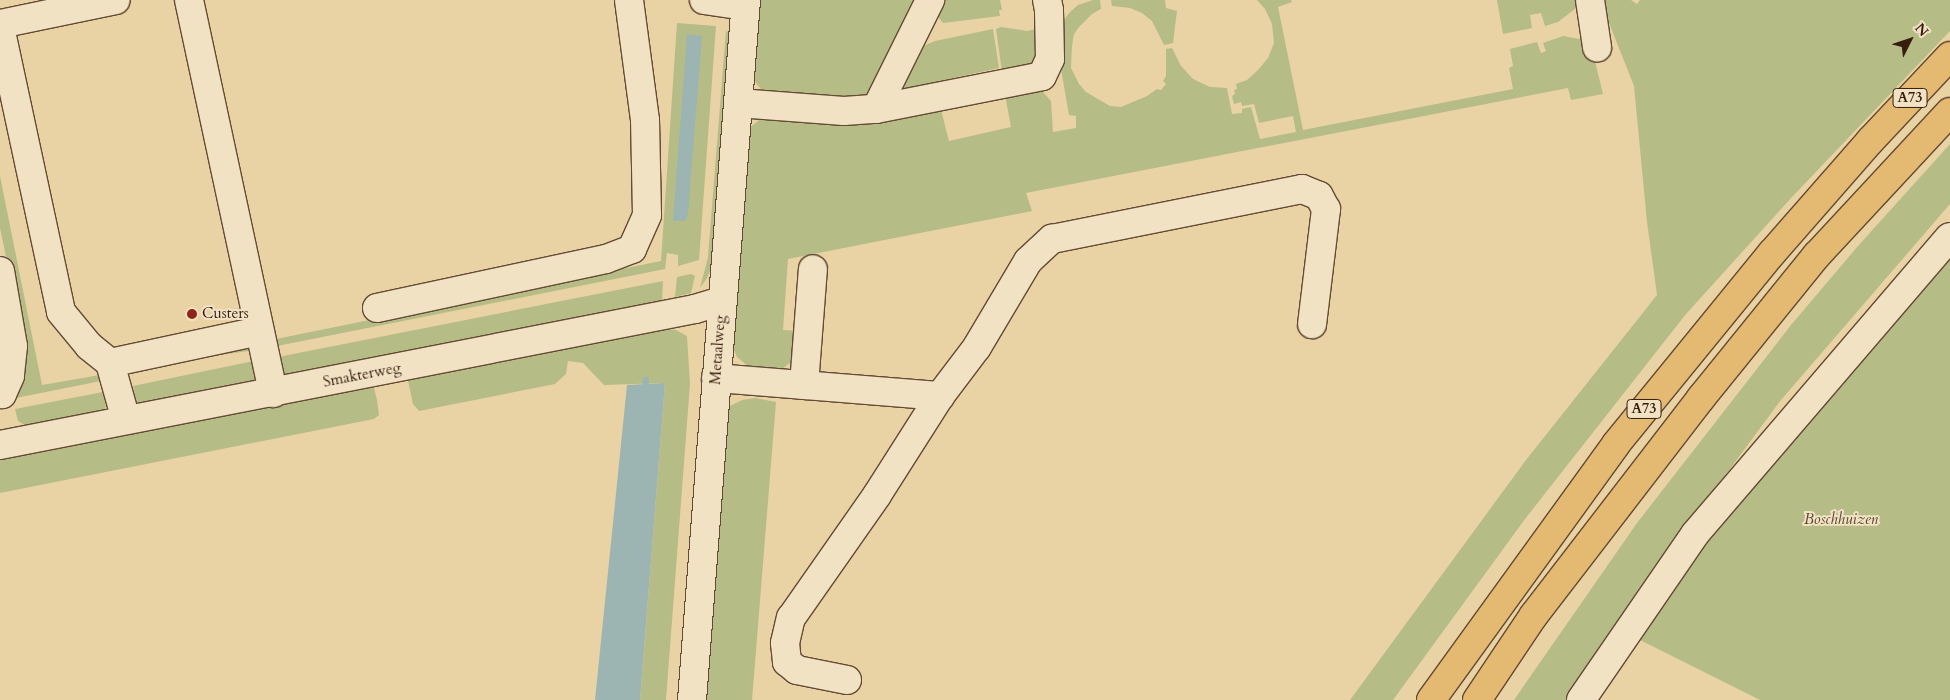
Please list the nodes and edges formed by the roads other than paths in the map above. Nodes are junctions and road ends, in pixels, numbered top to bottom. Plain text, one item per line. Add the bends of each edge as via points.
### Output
1 (116, 0) edge
2 (189, 0) edge
3 (629, 0) edge
4 (704, 0) edge
5 (930, 0) edge
6 (1590, 0) edge
7 (745, 3) edge
8 (1055, 3) edge
9 (0, 26) edge
10 (1597, 47) dead end
11 (1950, 56) edge
12 (738, 103) junction
13 (876, 109) junction
14 (1950, 112) edge
15 (1950, 237) edge
16 (813, 269) dead end
17 (0, 271) edge
18 (722, 301) junction
19 (377, 308) dead end
20 (1312, 324) dead end
21 (259, 331) junction
22 (110, 363) junction
23 (716, 378) junction
24 (804, 385) junction
25 (273, 393) junction
26 (0, 394) edge
27 (940, 396) junction
28 (126, 420) junction
29 (0, 445) edge
30 (847, 680) dead end
31 (1432, 698) edge
32 (692, 700) edge
33 (1477, 700) edge
34 (1581, 700) edge

1 - 9 street
2 - 21 street
3 - 19 street via 646,120 647,215 632,249 606,259
4 - 7 street
5 - 13 street
6 - 10 street
7 - 12 street, Metaalweg
8 - 13 street via 1050,59 1042,76
9 - 22 street via 61,312 89,346
11 - 31 highway, A73 via 1772,253 1616,444
12 - 13 street via 844,111
12 - 18 street, Metaalweg
14 - 33 highway, A73 via 1817,255 1701,398 1534,615
15 - 34 street via 1695,534
16 - 24 street
17 - 26 street via 14,346 10,376
18 - 23 street, Metaalweg
18 - 25 street, Smakterweg
20 - 27 street via 1326,209 1320,196 1302,189 1052,238 1028,261 977,347
21 - 22 street
21 - 25 street
22 - 28 street
23 - 24 street
23 - 32 street, Metaalweg
24 - 27 street
25 - 28 street, Smakterweg
27 - 30 street via 877,495 791,618 785,643 787,662 797,670
28 - 29 street, Smakterweg

